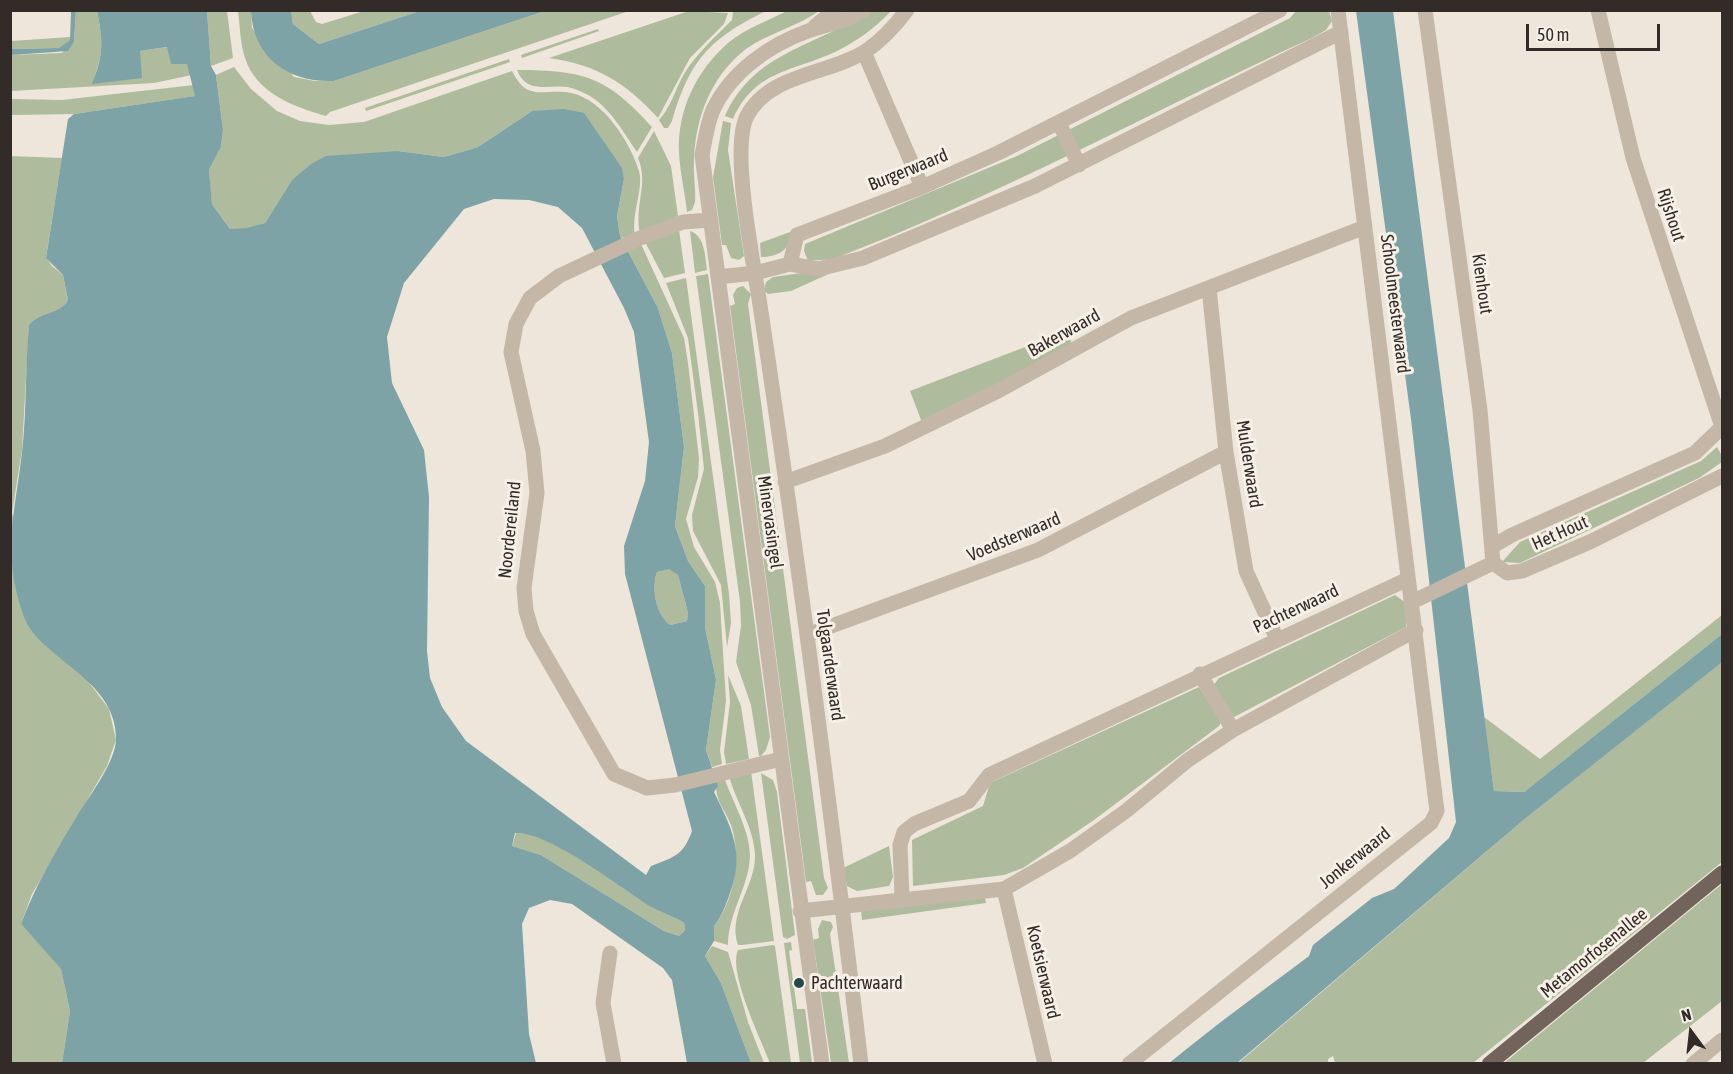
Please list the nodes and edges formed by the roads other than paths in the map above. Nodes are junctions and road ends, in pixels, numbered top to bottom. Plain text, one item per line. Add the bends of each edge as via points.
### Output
1 (835, 10) edge
2 (864, 10) edge
3 (907, 10) edge
4 (1280, 10) edge
5 (1338, 10) edge
6 (1425, 10) edge
7 (1598, 10) edge
8 (807, 32) junction
9 (1341, 32) junction
10 (864, 51) junction
11 (1059, 123) junction
12 (1079, 165) junction
13 (922, 187) junction
14 (710, 220) junction
15 (1365, 227) junction
16 (790, 264) junction
17 (755, 273) junction
18 (718, 277) junction
19 (1209, 288) junction
20 (1722, 427) edge
21 (1226, 452) junction
22 (1722, 476) edge
23 (785, 482) junction
24 (1493, 546) junction
25 (1493, 563) junction
26 (1408, 579) junction
27 (1419, 599) junction
28 (1416, 630) junction
29 (807, 635) junction
30 (1277, 639) junction
31 (1200, 675) junction
32 (1233, 730) junction
33 (781, 759) junction
34 (1722, 873) edge
35 (1004, 889) junction
36 (902, 898) junction
37 (843, 907) junction
38 (800, 911) junction
39 (610, 953) dead end
40 (1722, 1040) edge
41 (614, 1064) edge
42 (822, 1064) edge
43 (861, 1064) edge
44 (1045, 1064) edge
45 (1129, 1064) edge
46 (1489, 1064) edge
47 (1693, 1064) edge

1 - 8 street, Minervasingel
2 - 8 street, Minervasingel via 847,21
3 - 10 street, Tolgaarderwaard via 886,36
4 - 11 street, Burgerwaard
5 - 9 street, Schoolmeesterwaard
6 - 24 street, Kienhout via 1480,410
7 - 20 street, Rijshout via 1633,158
8 - 14 street, Minervasingel via 758,57 739,74 714,110 702,155
9 - 12 street
9 - 15 street, Schoolmeesterwaard
10 - 13 street
10 - 17 street, Tolgaarderwaard via 772,89 758,100 745,119 741,165
11 - 12 street
11 - 13 street, Burgerwaard
12 - 16 street via 863,258 818,269
13 - 16 street, Burgerwaard via 797,235
14 - 18 street, Minervasingel
14 - 33 street, Noordereiland via 683,222 558,276 530,298 516,324 511,352 533,451 537,493 524,588 526,611 533,634 614,774 647,788
15 - 19 street, Bakerwaard
15 - 26 street, Schoolmeesterwaard
16 - 17 street
17 - 18 street
17 - 23 street, Tolgaarderwaard
18 - 33 street, Minervasingel
19 - 21 street, Mulderwaard
19 - 23 street, Bakerwaard via 1131,318 1000,390 885,446
20 - 24 street, Het Hout via 1695,453
21 - 29 street, Voedsterwaard via 1042,549
21 - 30 street, Mulderwaard via 1246,571
22 - 25 street, Het Hout via 1522,572 1508,573
23 - 29 street, Tolgaarderwaard
24 - 25 street, Kienhout
25 - 27 street
26 - 27 street, Schoolmeesterwaard
26 - 30 street, Pachterwaard
27 - 28 street, Jonkerwaard
28 - 32 street
28 - 45 street, Jonkerwaard via 1437,800 1431,823
29 - 37 street, Tolgaarderwaard
30 - 31 street, Pachterwaard
31 - 32 street
31 - 36 street, Pachterwaard via 988,775 969,801 914,824 904,832 900,845
32 - 35 street via 1070,851
33 - 38 street, Minervasingel
34 - 46 main road, Metamorfosenallee
35 - 36 street
35 - 44 street, Koetsierwaard
36 - 37 street
37 - 38 street
37 - 43 street, Tolgaarderwaard
38 - 42 street, Minervasingel
39 - 41 street via 603,1004
40 - 47 street

